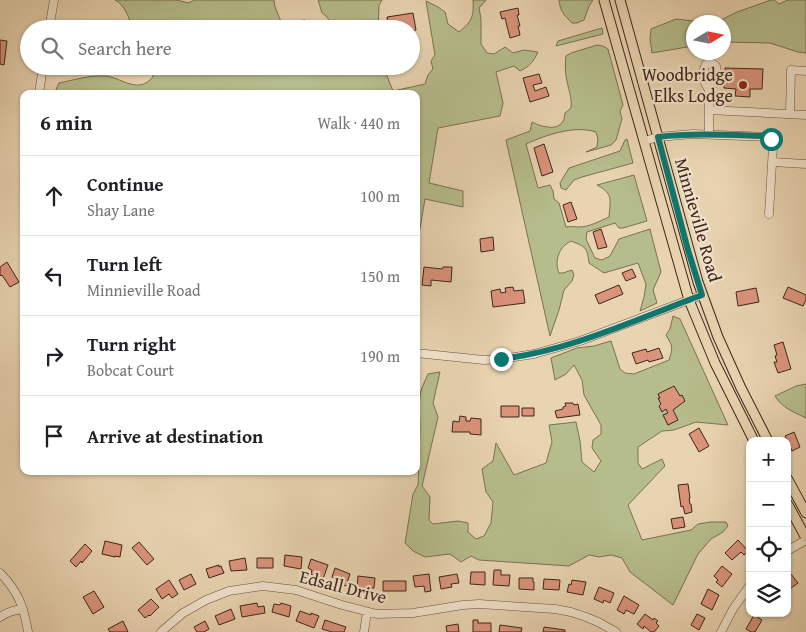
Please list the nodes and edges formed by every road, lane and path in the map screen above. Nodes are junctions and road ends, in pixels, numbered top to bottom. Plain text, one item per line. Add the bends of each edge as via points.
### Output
1 (54, 0) edge
2 (604, 0) edge
3 (620, 0) edge
4 (51, 20) edge
5 (806, 71) edge
6 (42, 75) edge
7 (40, 90) edge
8 (709, 90) dead end
9 (709, 110) junction
10 (790, 114) junction
11 (806, 115) edge
12 (709, 134) junction
13 (658, 137) junction
14 (644, 141) junction
15 (772, 162) junction
16 (806, 164) edge
17 (769, 214) dead end
18 (702, 295) junction
19 (689, 300) junction
20 (420, 353) edge
21 (752, 437) edge
22 (766, 437) edge
23 (789, 482) edge
24 (791, 511) edge
25 (806, 514) edge
26 (806, 539) edge
27 (791, 548) edge
28 (0, 573) edge
29 (746, 591) edge
30 (23, 609) junction
31 (367, 612) junction
32 (0, 617) edge
33 (28, 632) edge
34 (161, 632) edge
35 (364, 632) edge
36 (616, 632) edge
37 (721, 632) edge

1 - 4 street
2 - 14 main road, Minnieville Road
3 - 13 main road, Minnieville Road
5 - 10 street via 791,70
6 - 7 street
8 - 9 street
9 - 10 street
9 - 12 street
10 - 11 street
12 - 13 street
12 - 15 street via 768,137 772,142
13 - 14 street
13 - 18 main road, Minnieville Road
14 - 19 main road, Minnieville Road
15 - 16 street
15 - 17 street
18 - 19 street
18 - 22 main road, Minnieville Road via 741,388
19 - 20 street via 580,341 534,354 484,360
19 - 21 main road, Minnieville Road via 715,363
23 - 25 main road
24 - 26 main road
26 - 27 street
28 - 30 street via 15,591
29 - 37 street
30 - 32 street
30 - 33 street
31 - 34 street, Edsall Drive via 296,590 256,587 230,591 206,600 183,613
31 - 35 street
31 - 36 street, Edsall Drive via 406,614 463,605 498,604 571,612

